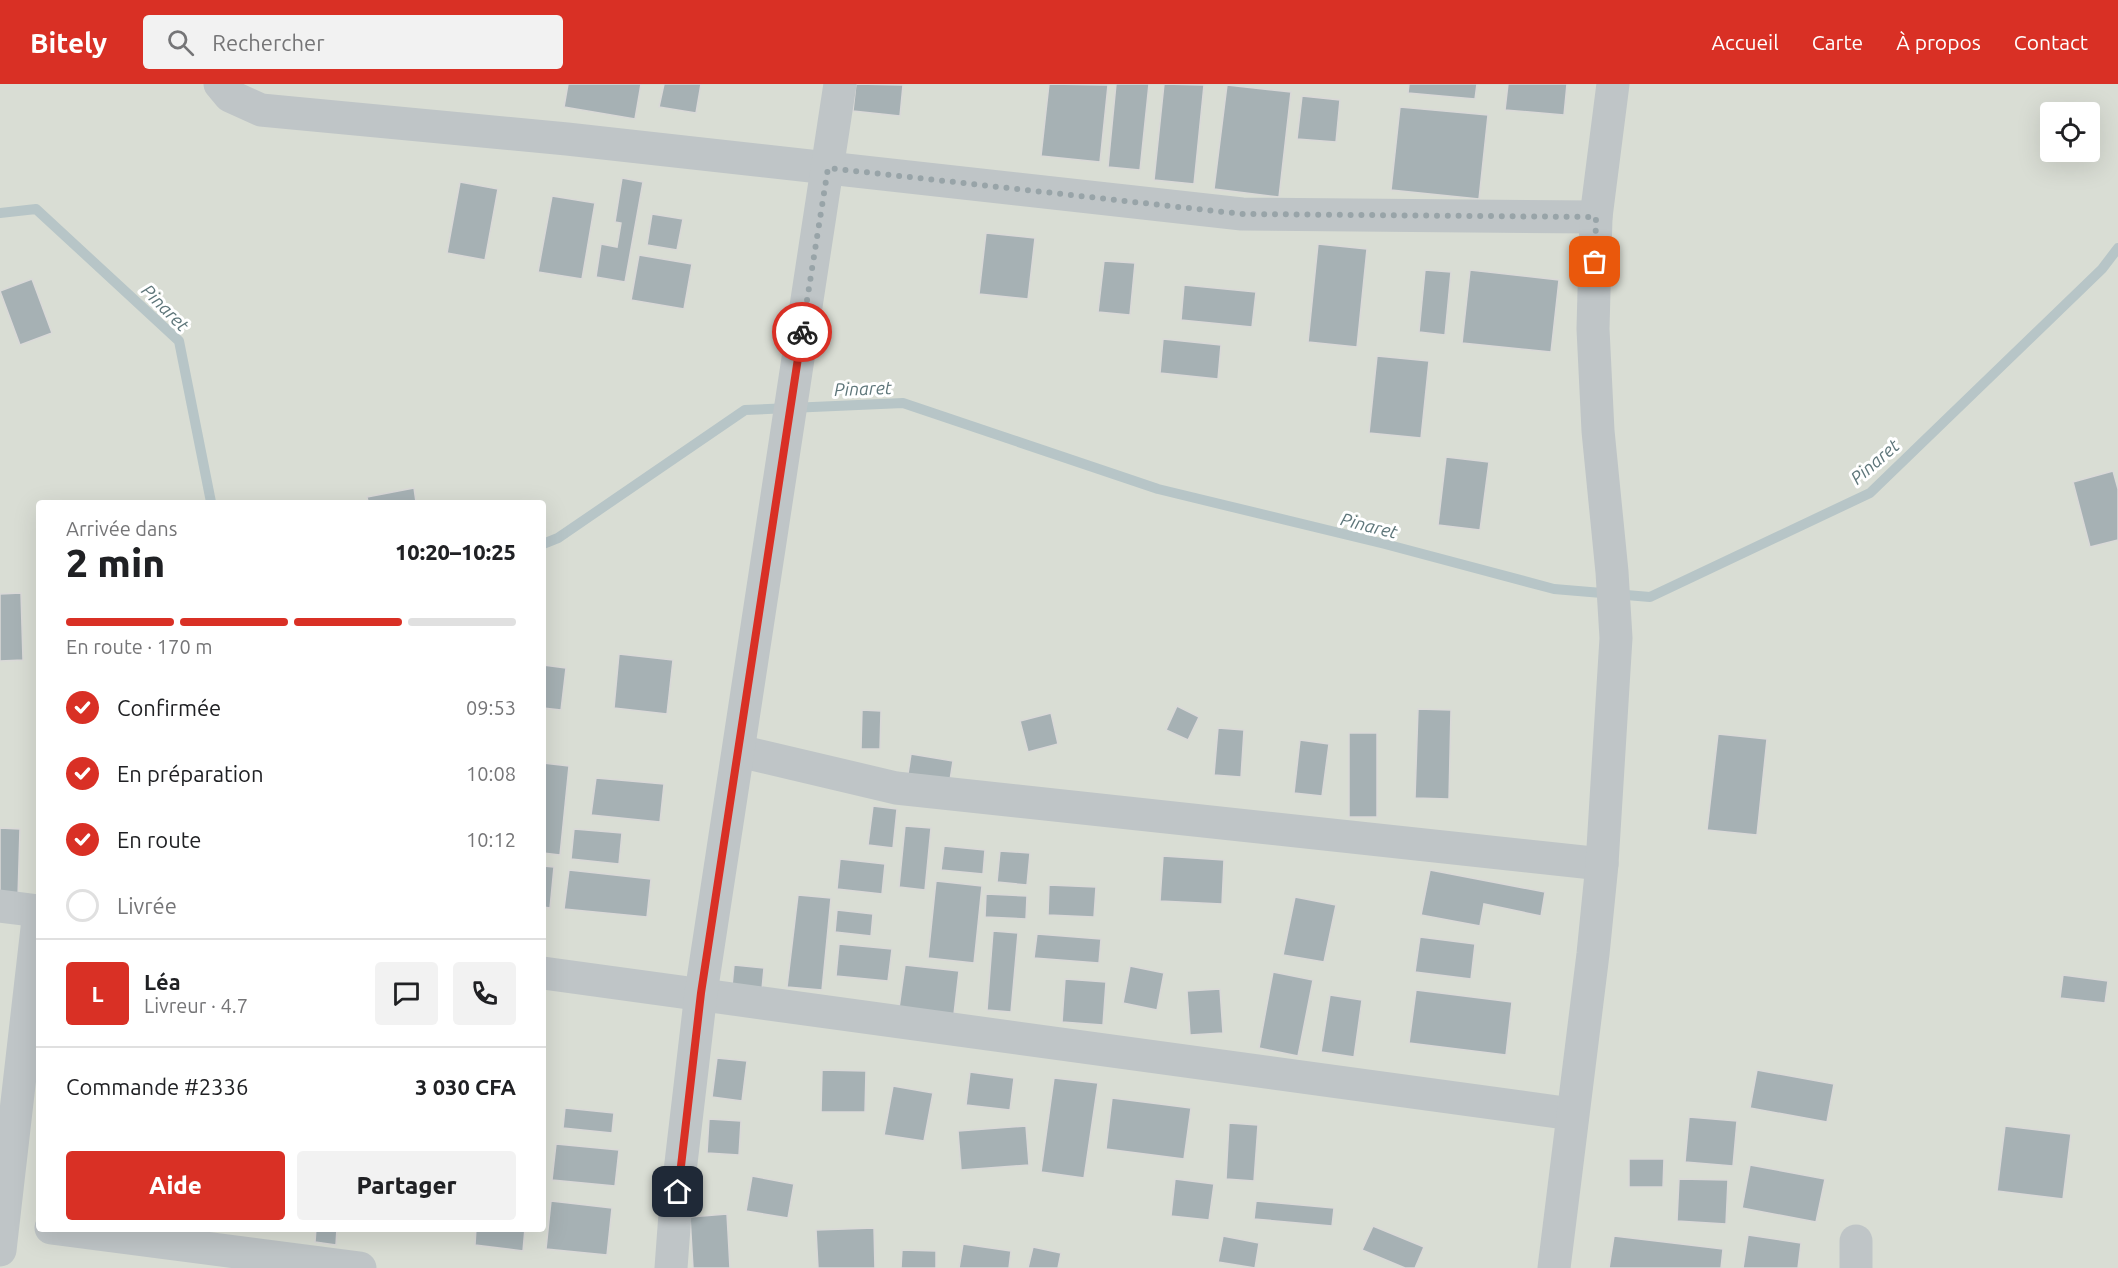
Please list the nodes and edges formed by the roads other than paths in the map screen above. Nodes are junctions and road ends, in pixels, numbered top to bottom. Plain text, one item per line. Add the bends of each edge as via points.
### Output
1 (220, 84) edge
2 (840, 84) edge
3 (1613, 84) edge
4 (828, 168) junction
5 (1596, 217) junction
6 (739, 751) junction
7 (1602, 864) junction
8 (0, 906) edge
9 (36, 911) edge
10 (36, 936) edge
11 (546, 973) edge
12 (701, 993) junction
13 (1572, 1114) junction
14 (36, 1227) edge
15 (1, 1231) edge
16 (82, 1232) edge
17 (360, 1268) edge
18 (671, 1268) edge
19 (1554, 1268) edge

1 - 4 street via 230,96 261,110
2 - 4 street
3 - 5 street
4 - 5 street via 1242,214
4 - 6 street
5 - 7 street via 1593,329 1616,638
6 - 7 street via 896,788
6 - 12 street
7 - 13 street
8 - 9 street
10 - 15 street
11 - 12 street
12 - 13 street
12 - 18 street
13 - 19 street
14 - 15 street
16 - 17 street

